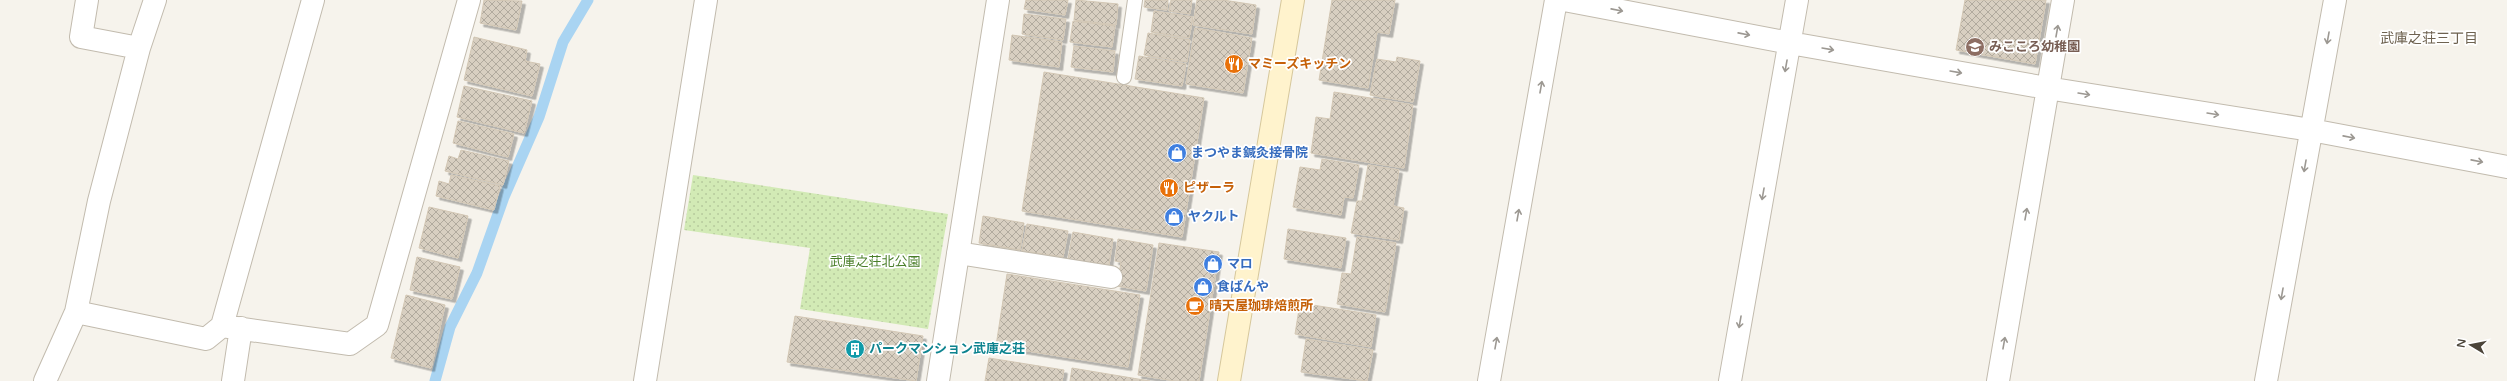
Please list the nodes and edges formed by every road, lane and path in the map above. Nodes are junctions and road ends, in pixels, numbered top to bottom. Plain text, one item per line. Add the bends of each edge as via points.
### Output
1 (87, 0) edge
2 (155, 0) edge
3 (312, 0) edge
4 (469, 0) edge
5 (706, 0) edge
6 (998, 0) edge
7 (1135, 0) edge
8 (1293, 0) edge
9 (1556, 0) edge
10 (1564, 0) edge
11 (1797, 0) edge
12 (2063, 0) edge
13 (2335, 0) edge
14 (1790, 43) junction
15 (139, 48) junction
16 (1124, 77) dead end
17 (2047, 88) junction
18 (2311, 130) junction
19 (2507, 167) edge
20 (958, 252) junction
21 (1111, 277) dead end
22 (76, 312) junction
23 (232, 327) junction
24 (45, 381) edge
25 (233, 381) edge
26 (644, 381) edge
27 (938, 381) edge
28 (1229, 381) edge
29 (1489, 381) edge
30 (1730, 381) edge
31 (1998, 381) edge
32 (2266, 381) edge

1 - 15 street via 80,37
2 - 15 street
3 - 23 street
4 - 23 street via 377,325 350,344
5 - 26 street
6 - 20 street
7 - 16 lane
8 - 28 street
29 -> 9 street
10 -> 14 street
11 - 14 street
17 -> 12 street
13 -> 18 street
14 -> 17 street
14 -> 30 street
15 - 22 street via 99,201
17 -> 18 street
31 -> 17 street
18 -> 19 street
18 -> 32 street
20 - 21 street
20 - 27 street
22 - 23 street via 206,339
22 - 24 street
23 - 25 street

